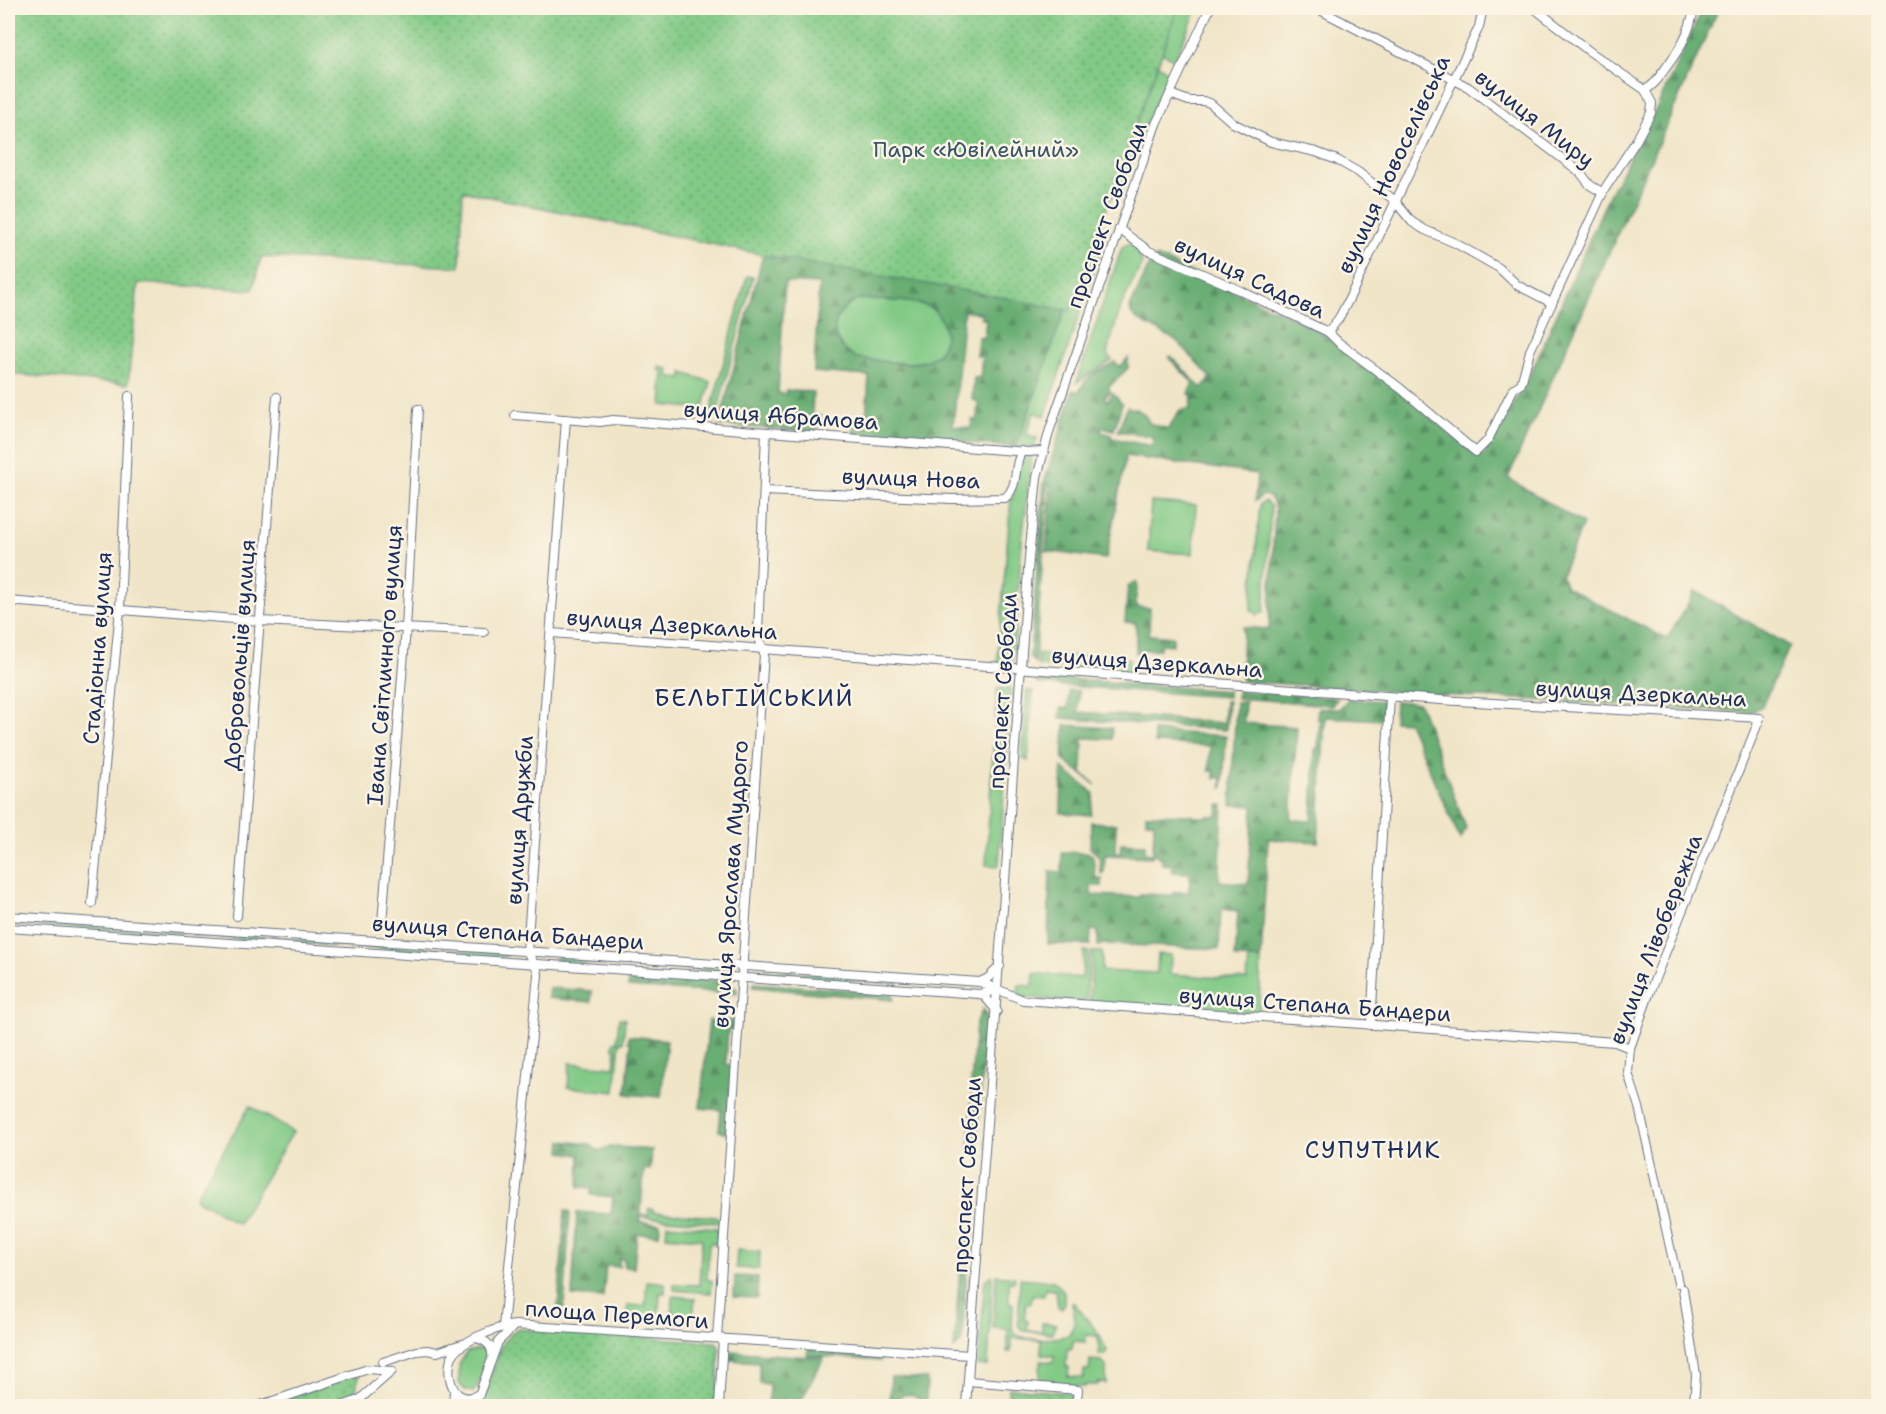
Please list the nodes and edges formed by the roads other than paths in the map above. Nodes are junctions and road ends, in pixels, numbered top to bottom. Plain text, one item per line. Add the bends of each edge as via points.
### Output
1 (1210, 8) edge
2 (1316, 8) edge
3 (1483, 8) edge
4 (1534, 8) edge
5 (1694, 8) edge
6 (1454, 79) junction
7 (1645, 90) junction
8 (1170, 94) junction
9 (1603, 193) junction
10 (1395, 201) junction
11 (1119, 229) junction
12 (1552, 303) junction
13 (1328, 332) junction
14 (129, 396) dead end
15 (277, 398) dead end
16 (418, 409) dead end
17 (515, 415) dead end
18 (566, 419) junction
19 (766, 432) junction
20 (1022, 451) junction
21 (1043, 451) junction
22 (764, 491) junction
23 (8, 601) edge
24 (120, 609) junction
25 (260, 621) junction
26 (406, 628) junction
27 (484, 632) dead end
28 (551, 633) junction
29 (762, 648) junction
30 (1021, 670) junction
31 (1390, 697) junction
32 (1760, 718) joint
33 (92, 903) dead end
34 (8, 916) edge
35 (237, 916) dead end
36 (382, 923) dead end
37 (8, 928) edge
38 (182, 928) junction
39 (192, 928) junction
40 (181, 940) junction
41 (190, 940) junction
42 (527, 951) junction
43 (536, 964) junction
44 (743, 966) junction
45 (1000, 966) junction
46 (898, 976) junction
47 (907, 977) junction
48 (742, 978) junction
49 (980, 982) junction
50 (901, 989) junction
51 (998, 990) junction
52 (980, 994) junction
53 (997, 1011) junction
54 (1371, 1025) junction
55 (1630, 1048) junction
56 (515, 1325) junction
57 (503, 1327) junction
58 (476, 1338) junction
59 (720, 1339) junction
60 (465, 1342) junction
61 (437, 1352) junction
62 (970, 1355) junction
63 (492, 1356) junction
64 (383, 1362) dead end
65 (450, 1369) junction
66 (968, 1381) junction
67 (454, 1390) junction
68 (479, 1394) junction
69 (258, 1407) edge
70 (342, 1407) edge
71 (453, 1407) edge
72 (475, 1407) edge
73 (719, 1407) edge
74 (966, 1407) edge
75 (1076, 1407) edge
76 (1694, 1407) edge

1 - 8 street, проспект Свободи
2 - 6 street, вулиця Миру
3 - 6 street, вулиця Новоселівська via 1479,27
4 - 7 street
5 - 7 street via 1679,51 1655,84
6 - 9 street, вулиця Миру via 1489,101
6 - 10 street, вулиця Новоселівська
7 - 9 street via 1652,103 1651,113
8 - 10 street via 1210,103 1233,123 1270,142 1337,160
8 - 11 street, проспект Свободи
9 - 12 street
10 - 12 street via 1412,222 1499,268 1517,285
10 - 13 street, вулиця Новоселівська via 1348,301
11 - 13 street, вулиця Садова via 1149,251
11 - 21 street, проспект Свободи
12 - 13 street, вулиця Садова via 1530,351 1521,384 1514,388 1488,440 1476,452
14 - 24 street, Стадіонна вулиця
15 - 25 street, Добровольців вулиця
16 - 26 street, Івана Світличного вулиця
17 - 18 street, вулиця Абрамова
18 - 19 street, вулиця Абрамова
18 - 28 street, вулиця Дружби
19 - 20 street, вулиця Абрамова
19 - 22 street, вулиця Ярослава Мудрого
20 - 21 street, вулиця Абрамова
20 - 22 street, вулиця Нова via 1015,487 1005,498
21 - 30 street, проспект Свободи via 1030,546
22 - 29 street, вулиця Ярослава Мудрого via 758,634
23 - 24 street
24 - 25 street
24 - 33 street, Стадіонна вулиця
25 - 26 street
25 - 35 street, Добровольців вулиця
26 - 27 street
26 - 36 street, Івана Світличного вулиця
28 - 29 street, вулиця Дзеркальна
28 - 42 street, вулиця Дружби
29 - 30 street, вулиця Дзеркальна
29 - 44 street, вулиця Ярослава Мудрого
30 - 31 street, вулиця Дзеркальна
30 - 45 street, проспект Свободи
31 - 32 street, вулиця Дзеркальна
31 - 54 street
32 - 55 street, вулиця Лівобережна
34 - 38 street, вулиця Степана Бандери
37 - 40 street, вулиця Степана Бандери
38 - 39 street, вулиця Степана Бандери
38 - 40 street via 185,934
39 - 41 street
39 - 42 street, вулиця Степана Бандери
40 - 41 street, вулиця Степана Бандери
41 - 43 street, вулиця Степана Бандери
42 - 43 street
42 - 44 street, вулиця Степана Бандери
43 - 48 street, вулиця Степана Бандери
43 - 57 street
44 - 46 street, вулиця Степана Бандери
44 - 48 street, вулиця Ярослава Мудрого
45 - 49 street
45 - 51 street, проспект Свободи
46 - 47 street, вулиця Степана Бандери
46 - 50 street
47 - 49 street, вулиця Степана Бандери
47 - 50 street
48 - 50 street, вулиця Степана Бандери
48 - 59 street, вулиця Ярослава Мудрого
49 - 51 street, вулиця Степана Бандери
50 - 52 street, вулиця Степана Бандери
51 - 52 street, вулиця Степана Бандери
51 - 53 street, проспект Свободи
51 - 54 street, вулиця Степана Бандери via 1023,1000
52 - 53 street
53 - 62 street, проспект Свободи
54 - 55 street, вулиця Степана Бандери via 1615,1042
55 - 76 street, вулиця Лівобережна via 1628,1073 1681,1286 1696,1375
56 - 57 street, площа Перемоги
56 - 59 street, площа Перемоги
56 - 63 street via 498,1342
57 - 58 street, площа Перемоги
58 - 60 street
58 - 63 street via 490,1346
59 - 62 street, площа Перемоги
59 - 73 street, площа Перемоги
60 - 61 street
60 - 65 street via 451,1358
61 - 64 street via 417,1351
61 - 65 street
62 - 66 street, проспект Свободи
63 - 68 street
65 - 67 street
66 - 74 street, проспект Свободи
66 - 75 street via 1078,1390
67 - 68 street via 467,1398
67 - 71 street
68 - 72 street
69 - 70 street via 368,1369 393,1371 359,1400

